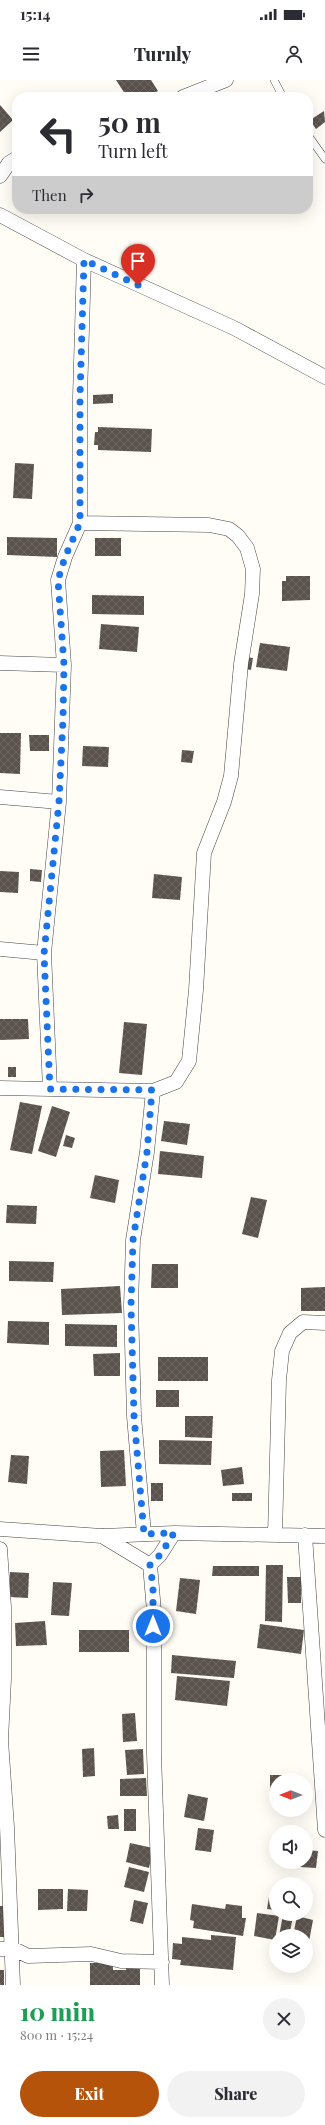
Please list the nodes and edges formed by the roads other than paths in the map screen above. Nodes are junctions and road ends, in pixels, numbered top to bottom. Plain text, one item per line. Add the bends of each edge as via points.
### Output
1 (226, 80) edge
2 (274, 80) edge
3 (196, 92) edge
4 (280, 92) edge
5 (313, 143) edge
6 (325, 159) edge
7 (12, 161) edge
8 (0, 176) edge
9 (0, 214) edge
10 (84, 260) junction
11 (325, 376) edge
12 (80, 523) junction
13 (0, 663) edge
14 (64, 665) junction
15 (0, 797) edge
16 (59, 802) junction
17 (0, 949) edge
18 (44, 954) junction
19 (0, 1088) edge
20 (50, 1089) junction
21 (152, 1090) junction
22 (325, 1323) edge
23 (0, 1529) edge
24 (174, 1533) junction
25 (144, 1534) junction
26 (275, 1535) junction
27 (102, 1536) junction
28 (305, 1536) junction
29 (325, 1536) edge
30 (0, 1549) edge
31 (150, 1565) junction
32 (325, 1830) edge
33 (6, 1948) edge
34 (162, 1962) junction
35 (13, 1985) edge
36 (162, 1985) edge

1 - 3 street
2 - 4 lane
5 - 6 lane
7 - 8 street
9 - 10 street
10 - 11 street via 234,328
10 - 12 street
12 - 14 street via 58,580
12 - 21 street via 209,525 229,529 238,536 246,548 253,569 231,776 204,853 189,1061 176,1082
13 - 14 street
14 - 16 street
15 - 16 street
16 - 18 street
17 - 18 street
18 - 20 street
19 - 20 street
20 - 21 street
21 - 25 street via 147,1152 133,1240 131,1306 134,1416
22 - 26 street via 303,1322 290,1333 282,1351
23 - 27 street
24 - 25 street
24 - 26 street
24 - 31 street
25 - 27 street
26 - 28 street
27 - 31 street
28 - 29 street
28 - 32 street
30 - 33 street via 4,1607 1,1740
31 - 34 street via 154,1610 154,1754
33 - 34 street via 28,1956 91,1954 121,1961
33 - 35 street
34 - 36 street

